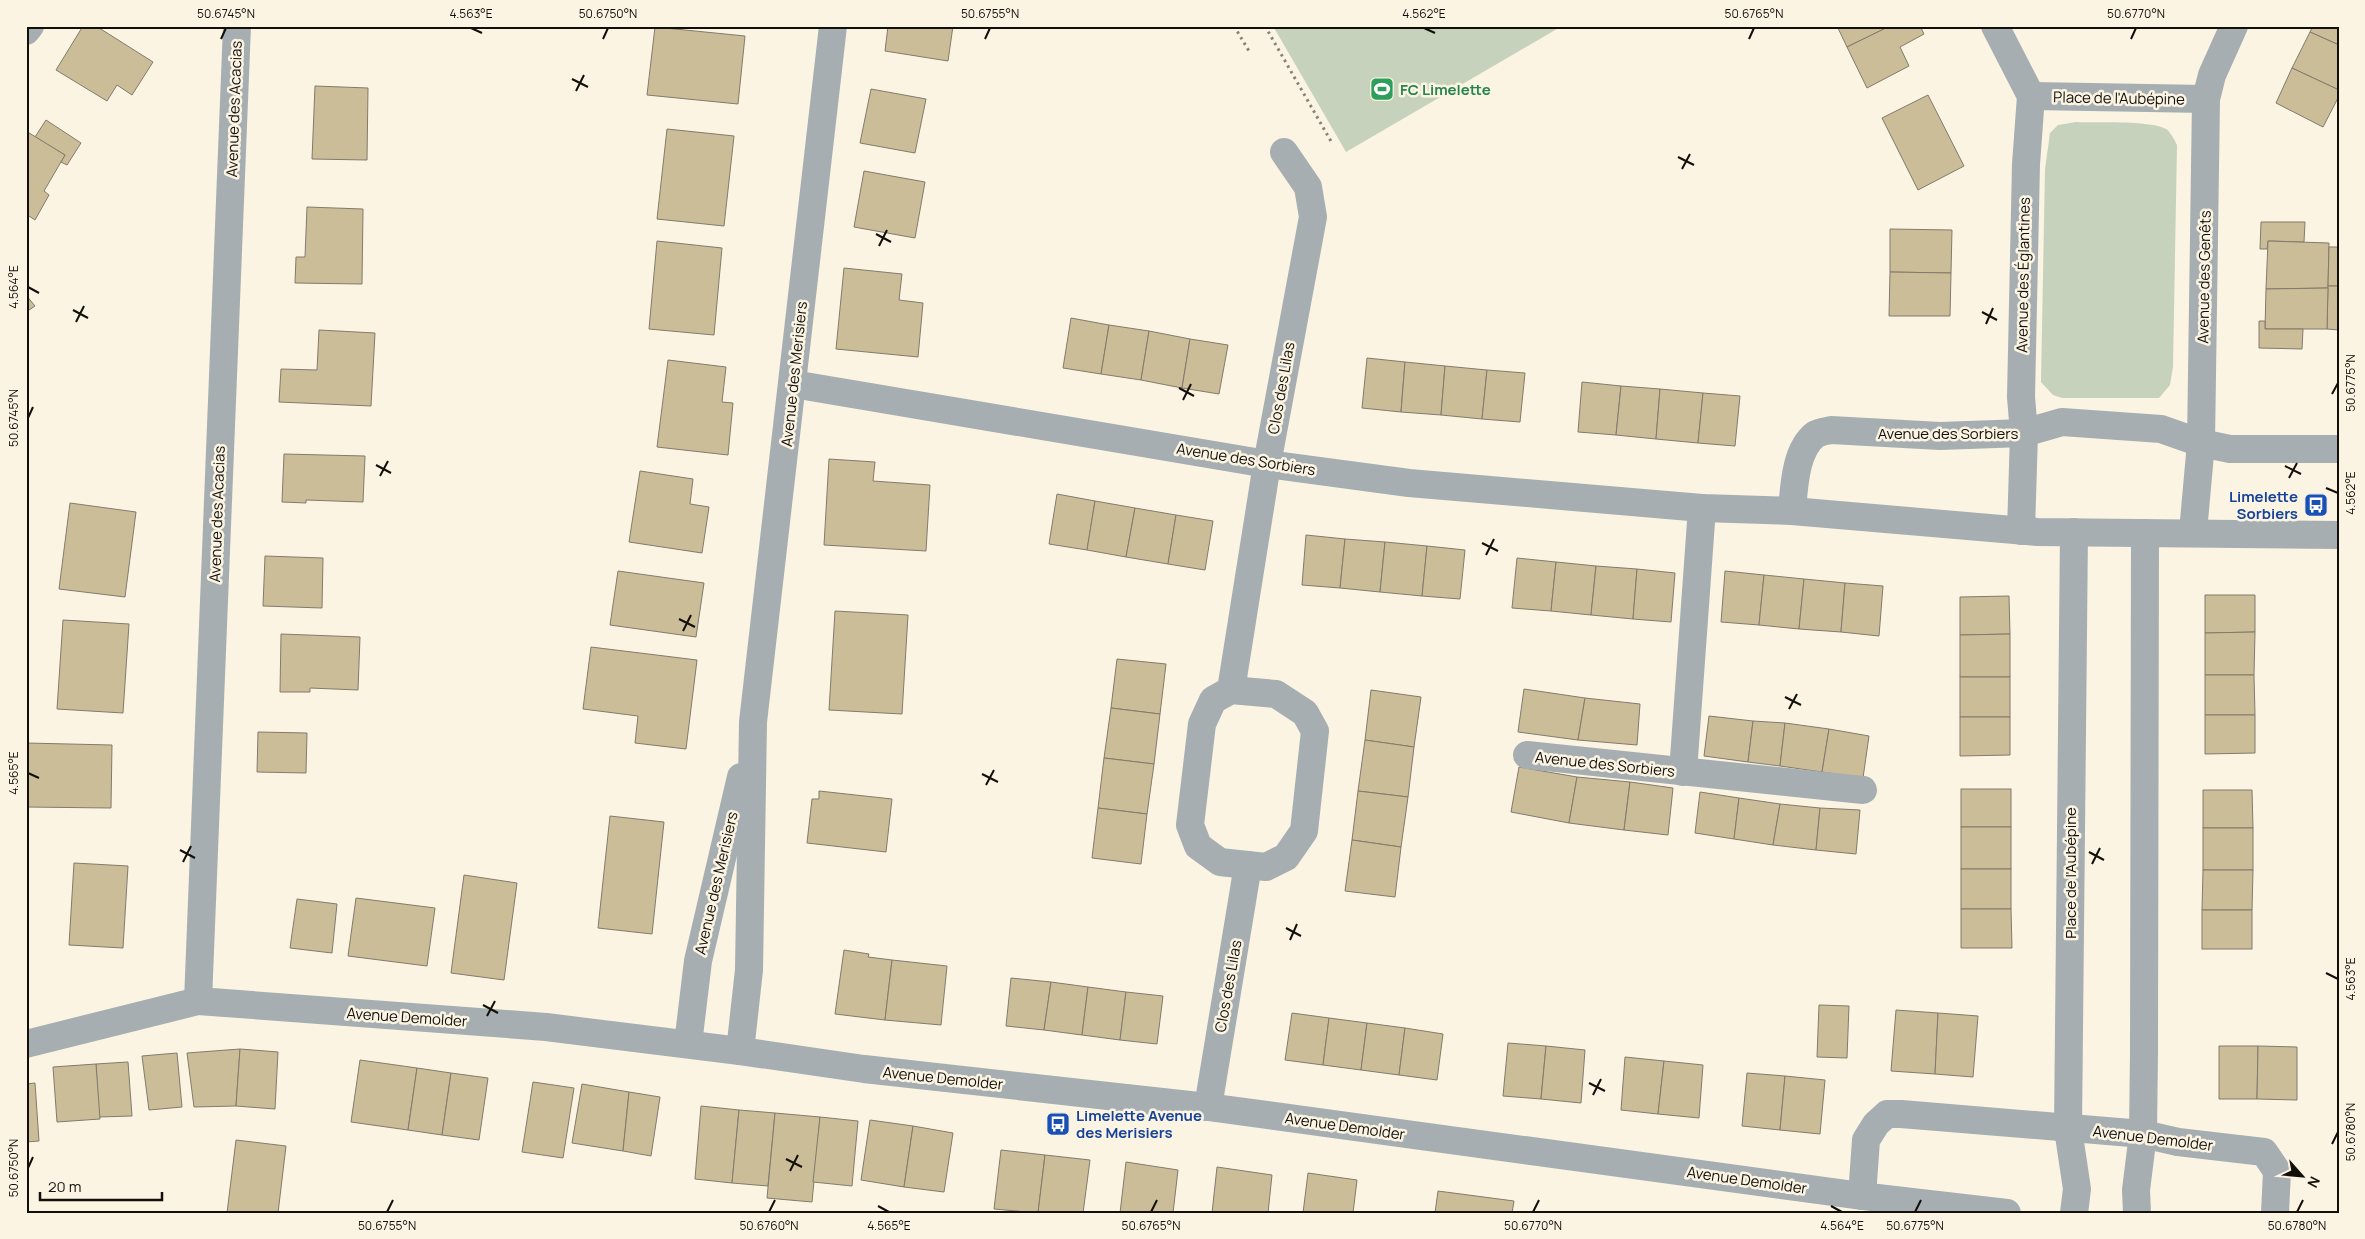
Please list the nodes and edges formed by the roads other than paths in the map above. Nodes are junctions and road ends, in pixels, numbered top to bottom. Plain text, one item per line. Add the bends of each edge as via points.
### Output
1 (30, 26) edge
2 (237, 26) edge
3 (833, 26) edge
4 (1995, 26) edge
5 (2234, 26) edge
6 (26, 32) edge
7 (2031, 96) junction
8 (2206, 99) junction
9 (1284, 152) dead end
10 (793, 384) junction
11 (2024, 433) junction
12 (2201, 443) junction
13 (2339, 449) edge
14 (1267, 464) junction
15 (1702, 508) junction
16 (1792, 511) junction
17 (2021, 532) junction
18 (2074, 532) junction
19 (2145, 532) junction
20 (2193, 532) junction
21 (2339, 535) edge
22 (1231, 690) junction
23 (753, 722) junction
24 (1526, 755) dead end
25 (1683, 772) junction
26 (1862, 790) dead end
27 (1248, 865) junction
28 (198, 1001) junction
29 (26, 1044) edge
30 (688, 1044) junction
31 (740, 1050) junction
32 (1208, 1107) junction
33 (2068, 1129) junction
34 (2142, 1134) junction
35 (1862, 1196) junction
36 (2007, 1213) edge
37 (2074, 1213) edge
38 (2137, 1213) edge
39 (2274, 1213) edge

1 - 6 street
2 - 28 street, Avenue des Acacias
3 - 10 street, Avenue des Merisiers
4 - 7 street
5 - 8 street, Avenue des Genêts via 2212,75
7 - 8 street, Place de l'Aubépine
7 - 11 street, Avenue des Églantines via 2024,222 2021,397
8 - 12 street, Avenue des Genêts
9 - 14 street, Clos des Lilas via 1308,188 1313,217
10 - 14 street, Avenue des Sorbiers
10 - 23 street, Avenue des Merisiers
11 - 12 street, Avenue des Sorbiers via 2071,422 2161,429
11 - 16 street, Avenue des Sorbiers via 1937,436 1831,430 1816,434 1803,451 1795,474
11 - 17 street, Avenue des Églantines
12 - 13 street, Avenue des Sorbiers via 2230,449
12 - 20 street, Avenue des Genêts
14 - 15 street, Avenue des Sorbiers via 1409,483
14 - 22 street, Clos des Lilas
15 - 16 street, Avenue des Sorbiers
15 - 25 street, Avenue des Sorbiers
16 - 17 street, Avenue des Sorbiers
17 - 18 street, Avenue des Sorbiers
18 - 19 street, Avenue des Sorbiers
18 - 33 street, Place de l'Aubépine
19 - 20 street, Avenue des Sorbiers
19 - 34 street
20 - 21 street, Avenue des Sorbiers
22 - 27 street via 1213,700 1202,724 1190,825 1198,846 1220,862
22 - 27 street via 1276,694 1305,713 1315,731 1304,831 1286,857 1266,867
23 - 30 street, Avenue des Merisiers via 698,961
23 - 31 street, Avenue des Merisiers via 748,970
24 - 25 street, Avenue des Sorbiers
25 - 26 street, Avenue des Sorbiers
27 - 32 street, Clos des Lilas
28 - 29 street, Avenue Demolder
28 - 30 street, Avenue Demolder via 546,1028
30 - 31 street, Avenue Demolder
31 - 32 street, Avenue Demolder via 864,1069
32 - 35 street, Avenue Demolder
33 - 34 street, Avenue Demolder
33 - 35 street, Avenue Demolder via 1887,1114 1866,1140
33 - 37 street, Place de l'Aubépine via 2077,1189
34 - 38 street
34 - 39 street, Avenue Demolder via 2178,1142 2264,1152 2277,1171
35 - 36 street, Avenue Demolder

